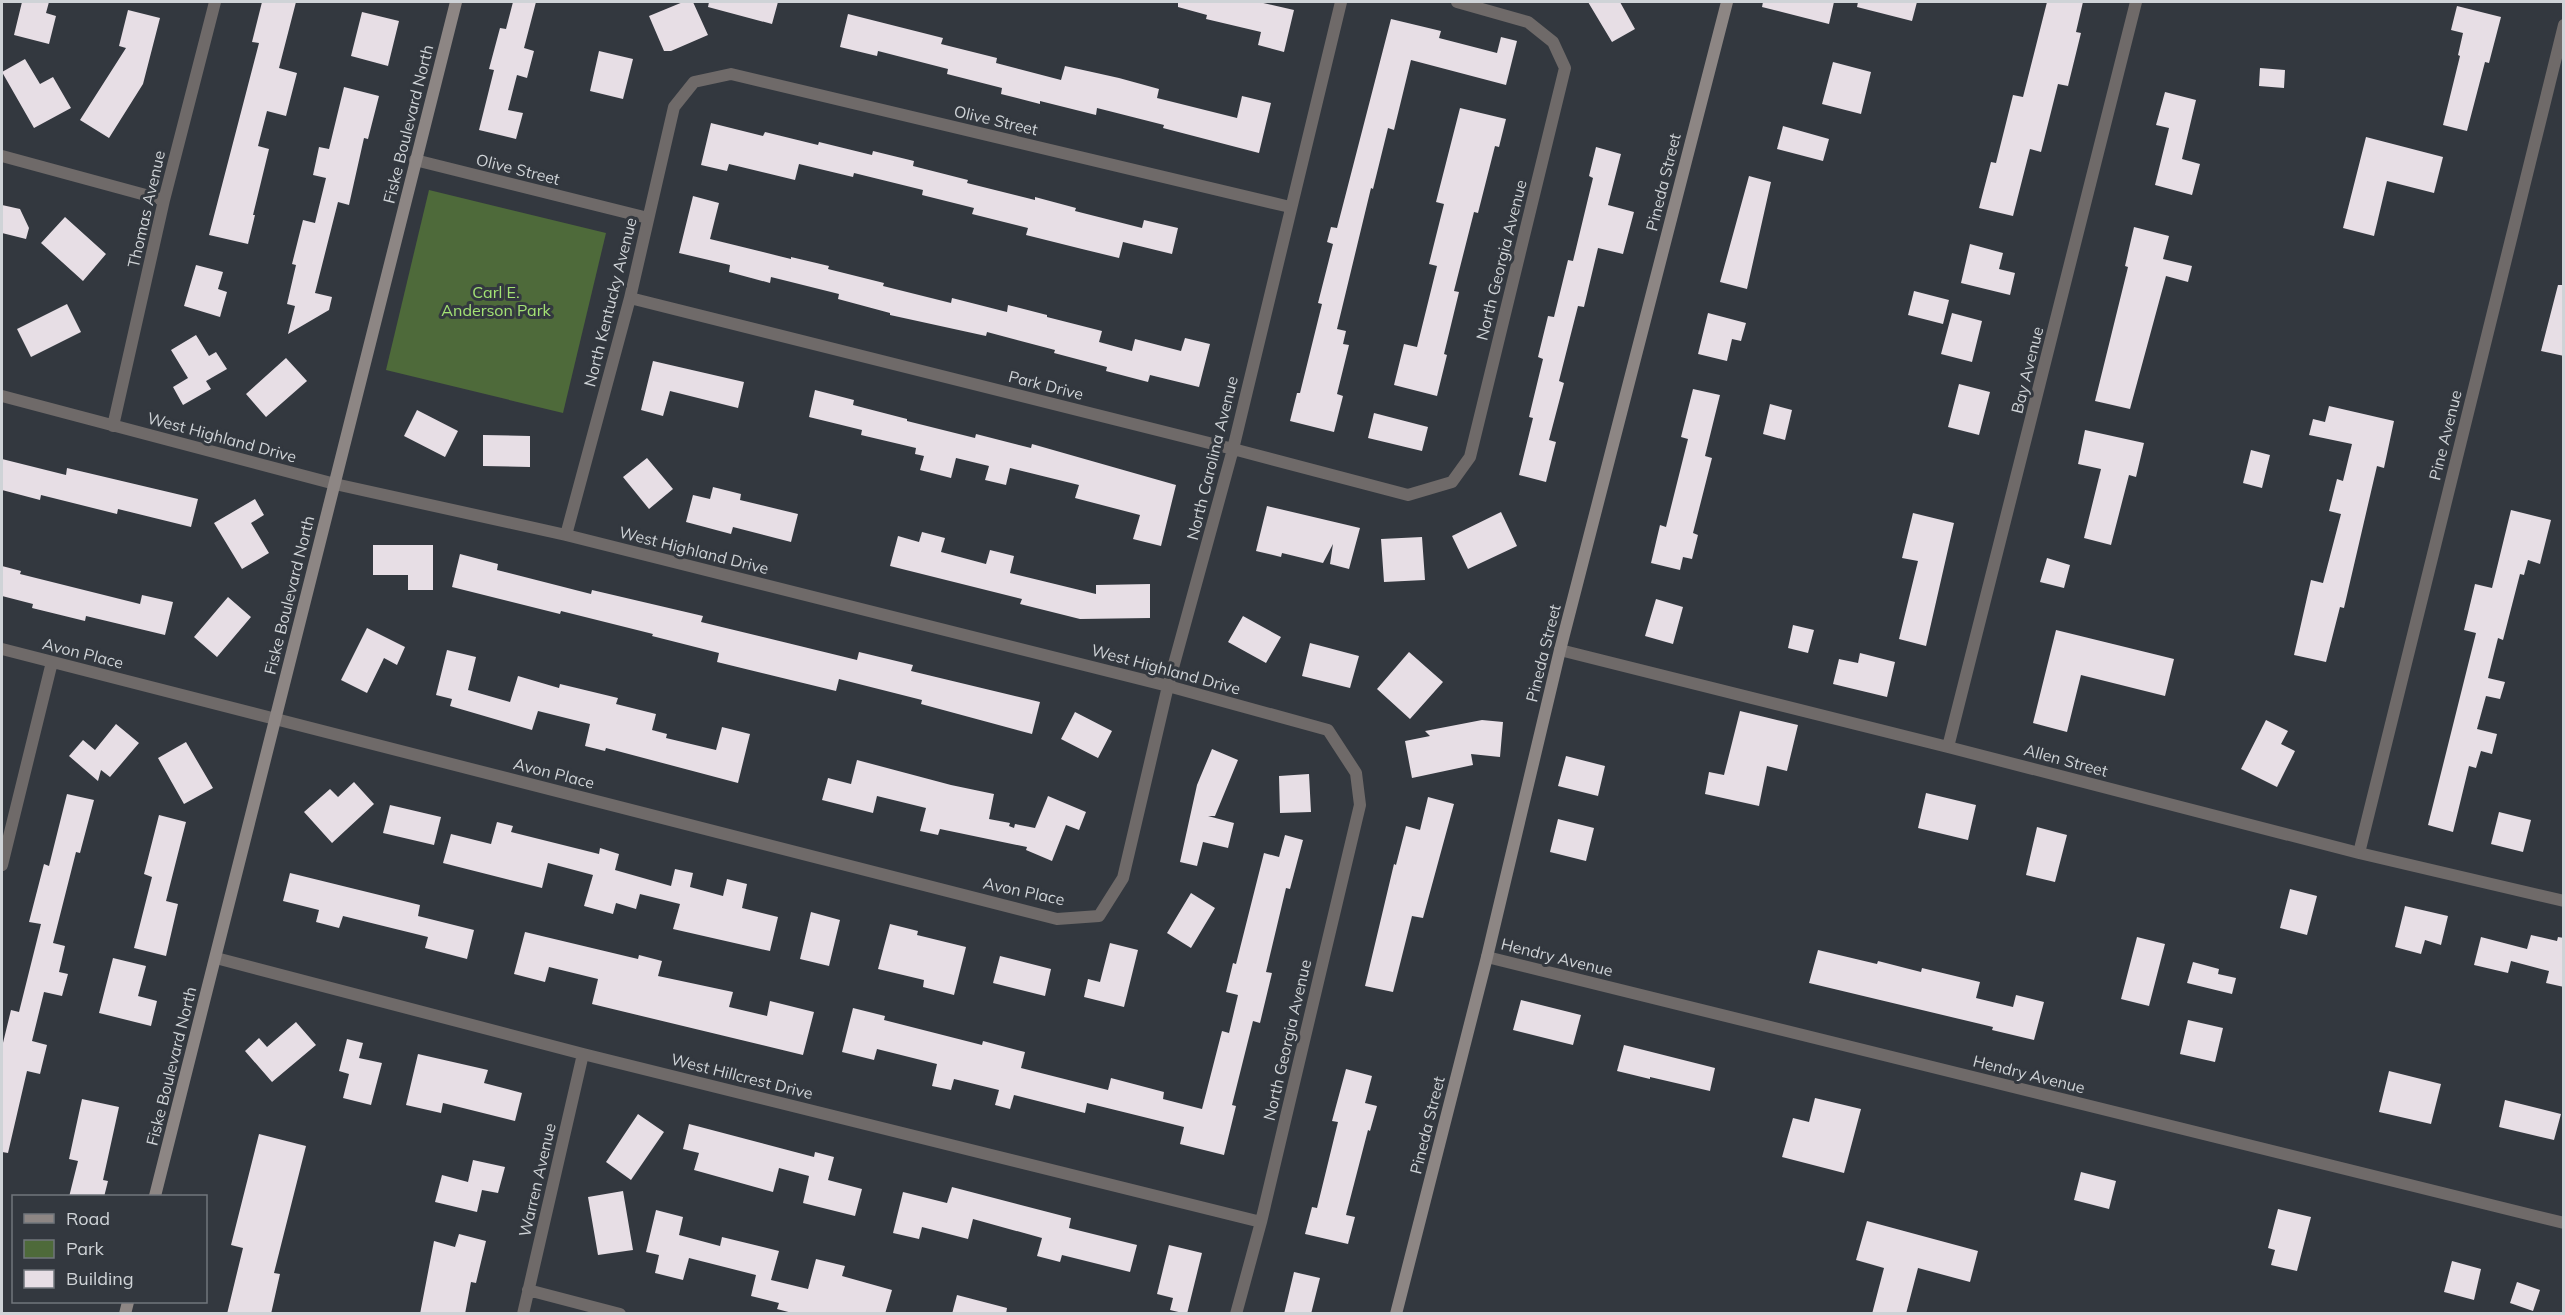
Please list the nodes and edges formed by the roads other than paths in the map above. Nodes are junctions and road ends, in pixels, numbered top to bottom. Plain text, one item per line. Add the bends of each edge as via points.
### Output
1 (214, 2) edge
2 (456, 2) edge
3 (1341, 2) edge
4 (1457, 2) edge
5 (1727, 2) edge
6 (2136, 2) edge
7 (2564, 25) edge
8 (694, 82) joint
9 (2, 156) edge
10 (415, 160) junction
11 (164, 200) junction
12 (1290, 207) junction
13 (648, 218) junction
14 (630, 298) junction
15 (2, 396) edge
16 (113, 426) junction
17 (1233, 449) junction
18 (1452, 482) joint
19 (335, 484) junction
20 (566, 534) junction
21 (2, 649) edge
22 (1560, 650) junction
23 (52, 662) junction
24 (1168, 686) junction
25 (275, 718) junction
26 (1948, 747) junction
27 (1356, 773) joint
28 (2359, 853) junction
29 (2, 865) edge
30 (2564, 901) edge
31 (1099, 916) joint
32 (1487, 957) junction
33 (216, 958) junction
34 (583, 1054) junction
35 (156, 1195) edge
36 (1261, 1222) junction
37 (2564, 1224) edge
38 (528, 1290) junction
39 (523, 1314) edge
40 (620, 1314) edge
41 (1236, 1314) edge
42 (1396, 1314) edge

1 - 11 street, Thomas Avenue
2 - 10 street, Fiske Boulevard North
3 - 12 street, North Carolina Avenue
4 - 18 street, North Georgia Avenue via 1528,22 1553,42 1565,68 1470,457
5 - 22 street, Pineda Street
6 - 26 street, Bay Avenue
7 - 28 street, Pine Avenue
8 - 12 street, Olive Street via 731,74
8 - 13 street, North Kentucky Avenue via 674,107
9 - 11 street
10 - 13 street, Olive Street
10 - 19 street, Fiske Boulevard North
11 - 16 street, Thomas Avenue
12 - 17 street, North Carolina Avenue
13 - 14 street, North Kentucky Avenue
14 - 17 street, Park Drive
14 - 20 street, North Kentucky Avenue
15 - 16 street, West Highland Drive
16 - 19 street, West Highland Drive
17 - 18 street, Park Drive via 1408,495
17 - 24 street, North Carolina Avenue
19 - 20 street, West Highland Drive
19 - 25 street, Fiske Boulevard North
20 - 24 street, West Highland Drive
21 - 23 street, Avon Place
22 - 26 street, Allen Street
22 - 32 street, Pineda Street
23 - 25 street, Avon Place
23 - 29 street
24 - 27 street, West Highland Drive via 1328,730
24 - 31 street, North Carolina Avenue via 1123,878
25 - 31 street, Avon Place via 1057,919
25 - 33 street, Fiske Boulevard North
26 - 28 street, Allen Street
27 - 36 street, North Georgia Avenue via 1360,805
28 - 30 street, Allen Street
32 - 37 street, Hendry Avenue
32 - 42 street, Pineda Street
33 - 34 street, West Hillcrest Drive
33 - 35 street, Fiske Boulevard North
34 - 36 street, West Hillcrest Drive
34 - 38 street, Warren Avenue
36 - 41 street, North Georgia Avenue
38 - 39 street, Warren Avenue
38 - 40 street

